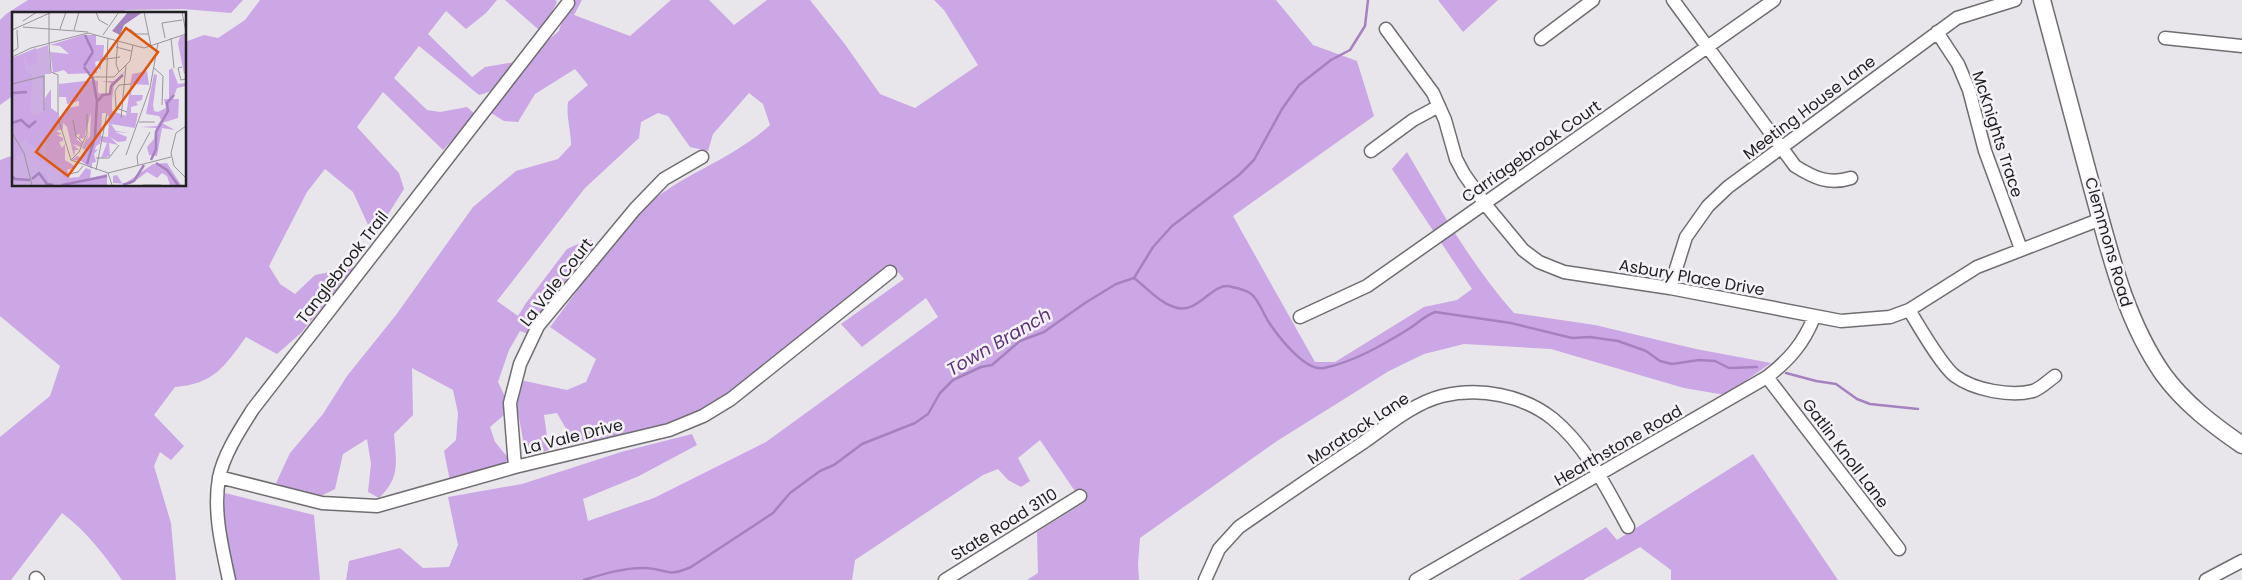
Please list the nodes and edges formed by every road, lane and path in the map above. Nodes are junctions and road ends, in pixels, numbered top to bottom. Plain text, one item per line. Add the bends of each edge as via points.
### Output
1 (1593, 0) edge
2 (1673, 0) edge
3 (1774, 0) edge
4 (2015, 0) edge
5 (2042, 0) edge
6 (568, 3) dead end
7 (1386, 29) dead end
8 (1937, 32) junction
9 (2165, 38) dead end
10 (1541, 39) dead end
11 (2242, 46) edge
12 (1709, 47) junction
13 (1439, 106) junction
14 (1781, 148) junction
15 (1370, 151) dead end
16 (702, 156) dead end
17 (1851, 178) dead end
18 (1485, 204) junction
19 (2101, 219) junction
20 (2021, 249) junction
21 (890, 272) dead end
22 (1670, 288) junction
23 (1909, 310) junction
24 (1814, 317) junction
25 (1300, 318) dead end
26 (2055, 376) dead end
27 (1767, 377) junction
28 (2242, 445) edge
29 (515, 467) junction
30 (1599, 475) junction
31 (219, 477) junction
32 (1080, 496) dead end
33 (1628, 527) dead end
34 (1899, 549) dead end
35 (2242, 562) edge
36 (229, 580) edge
37 (945, 580) edge
38 (1205, 580) edge
39 (1416, 580) edge
40 (2206, 580) edge

1 - 10 street
2 - 12 street
3 - 12 street, Carriagebrook Court
4 - 8 street, Meeting House Lane via 1958,18
5 - 19 main road, Clemmons Road
6 - 31 street, Tanglebrook Trail via 253,409 235,438
7 - 13 street, Asbury Place Drive via 1425,81
8 - 14 street, Meeting House Lane
8 - 20 street, McKnights Trace via 1958,64 1969,90 1985,151
9 - 11 street
12 - 14 street
12 - 18 street, Carriagebrook Court
13 - 15 street
13 - 18 street, Asbury Place Drive via 1456,158
14 - 17 street via 1795,166 1818,178 1839,182
14 - 22 street, Meeting House Lane via 1708,206 1686,237
16 - 29 street, La Vale Court via 664,179 635,209 538,326 520,364 510,404
18 - 22 street, Asbury Place Drive via 1523,250 1538,262 1564,272
18 - 25 street, Carriagebrook Court via 1368,286
19 - 20 street, Asbury Place Drive
19 - 28 main road, Clemmons Road via 2128,308 2164,376 2192,406
20 - 23 street, Asbury Place Drive via 1977,267
21 - 29 street, La Vale Drive via 731,399 703,416 668,430
22 - 24 street, Asbury Place Drive
23 - 24 street, Asbury Place Drive via 1890,317 1841,321
23 - 26 street via 1955,376 1980,387 2009,394 2034,391
24 - 27 street, Hearthstone Road via 1806,336 1787,362
27 - 30 street, Hearthstone Road
27 - 34 street, Gatlin Knoll Lane
29 - 31 street, La Vale Drive via 377,506 322,503
30 - 33 street, Moratock Lane
30 - 38 street, Moratock Lane via 1580,446 1552,419 1519,399 1477,392 1441,396 1409,411 1239,526 1218,549
30 - 39 street, Hearthstone Road
31 - 36 street, Tanglebrook Trail via 218,528
32 - 37 street, State Road 3110
35 - 40 street

